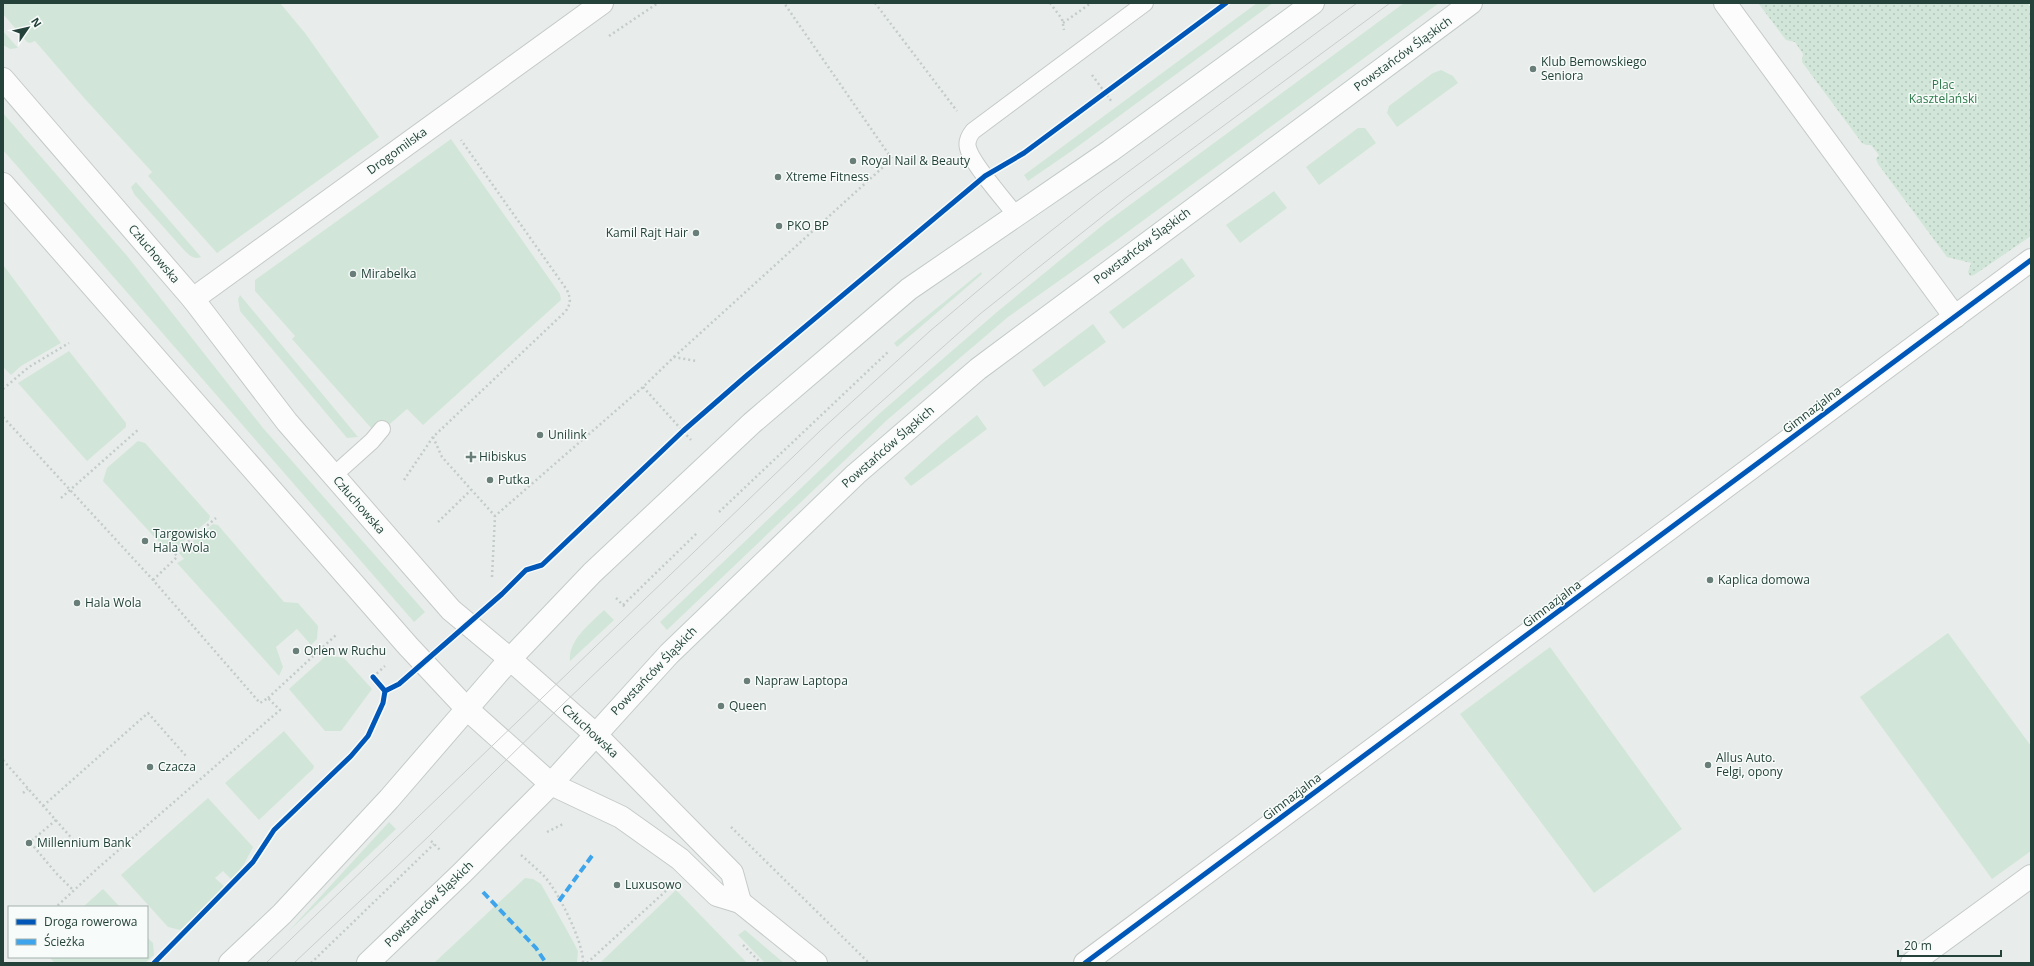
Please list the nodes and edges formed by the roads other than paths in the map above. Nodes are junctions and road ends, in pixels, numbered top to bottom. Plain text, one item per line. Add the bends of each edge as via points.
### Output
1 (602, 3) edge
2 (1145, 3) edge
3 (1313, 3) edge
4 (1471, 3) edge
5 (1725, 3) edge
6 (3, 79) edge
7 (3, 184) edge
8 (1016, 215) junction
9 (2031, 260) edge
10 (193, 299) junction
11 (1955, 317) junction
12 (382, 429) dead end
13 (333, 476) junction
14 (510, 659) junction
15 (467, 709) junction
16 (595, 734) junction
17 (551, 784) junction
18 (2031, 876) edge
19 (740, 902) junction
20 (230, 963) edge
21 (368, 963) edge
22 (816, 963) edge
23 (1085, 963) edge
24 (1912, 963) edge

1 - 10 street, Drogomilska
2 - 8 lane via 973,130 968,139 968,148 973,159
3 - 8 street via 1110,151
4 - 16 street, Powstańców Śląskich via 978,368 856,474 669,654
5 - 11 street
6 - 10 street, Człuchowska
7 - 15 street via 408,646
8 - 14 street via 909,289 752,423 592,573
9 - 11 street, Gimnazjalna
10 - 13 street, Człuchowska via 287,422
11 - 23 street, Gimnazjalna
12 - 13 lane
13 - 14 street, Człuchowska via 451,610
14 - 15 street
14 - 16 street, Człuchowska
15 - 17 street
15 - 20 street via 379,810 282,914
16 - 17 street, Powstańców Śląskich
16 - 19 street, Człuchowska via 732,873
17 - 19 street via 621,817 680,860 717,895
17 - 21 street, Powstańców Śląskich
18 - 24 street
19 - 22 street

